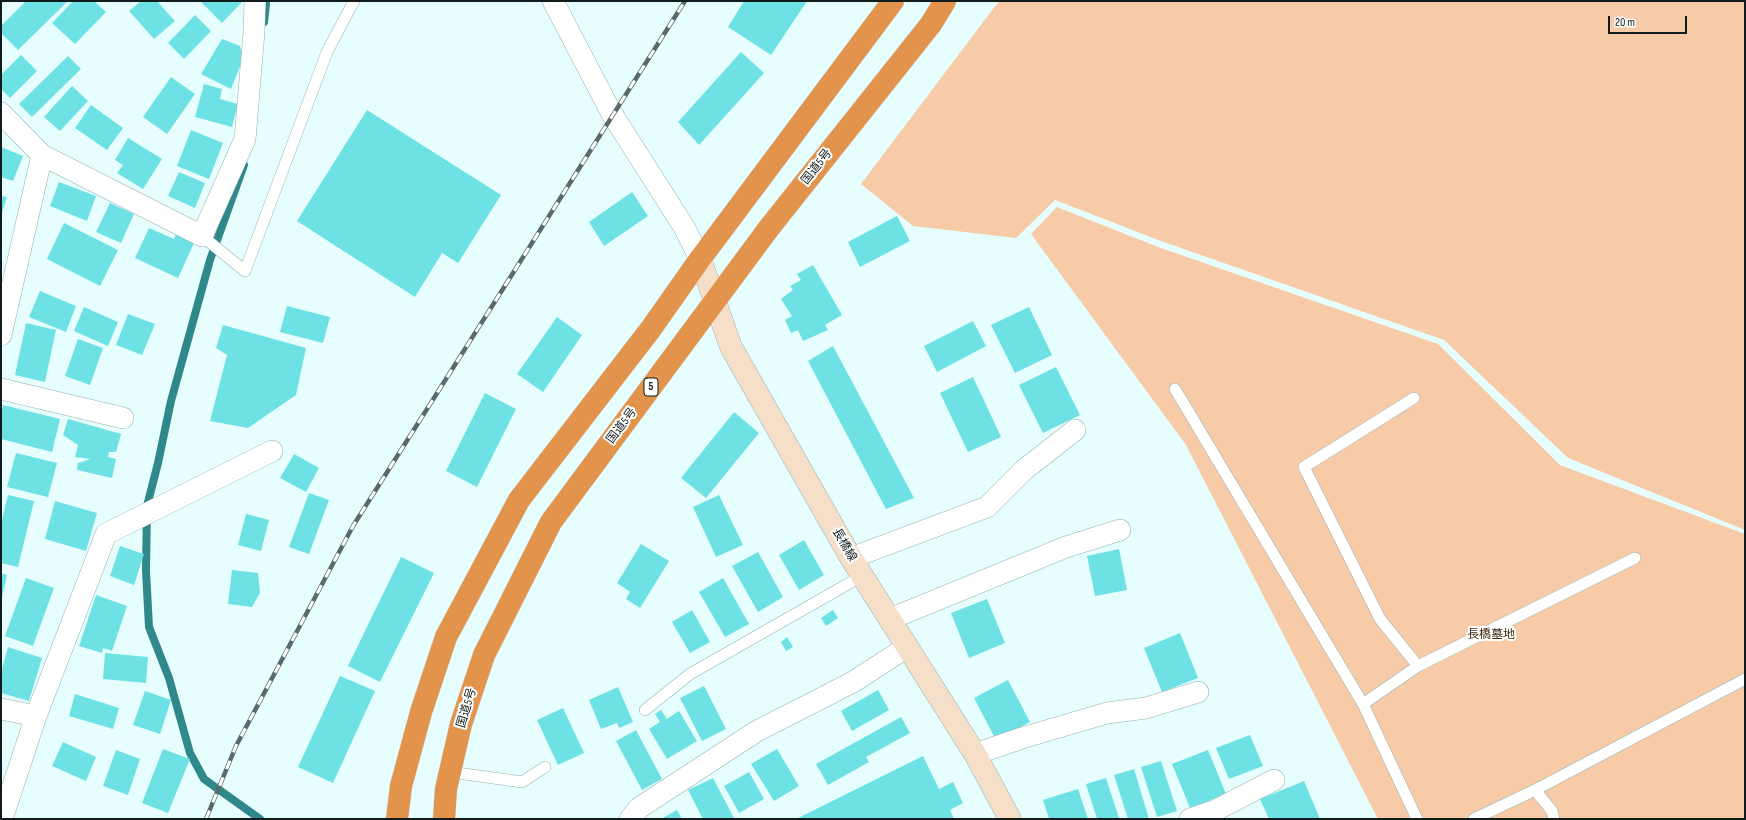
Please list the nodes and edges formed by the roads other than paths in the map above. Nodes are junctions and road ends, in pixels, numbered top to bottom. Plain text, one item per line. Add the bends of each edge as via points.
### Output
1 (255, 1) edge
2 (354, 1) edge
3 (553, 1) edge
4 (893, 1) edge
5 (946, 1) edge
6 (1, 113) edge
7 (42, 155) junction
8 (202, 236) junction
9 (700, 259) junction
10 (714, 301) junction
11 (1, 335) edge
12 (1, 389) edge
13 (1175, 389) dead end
14 (1414, 398) dead end
15 (123, 418) dead end
16 (1075, 430) dead end
17 (272, 451) dead end
18 (1120, 530) dead end
19 (1635, 558) dead end
20 (857, 567) junction
21 (890, 619) junction
22 (907, 648) junction
23 (1418, 666) junction
24 (1745, 679) edge
25 (1198, 692) dead end
26 (1362, 704) junction
27 (1, 709) edge
28 (645, 710) dead end
29 (36, 716) junction
30 (975, 754) junction
31 (545, 767) dead end
32 (450, 772) junction
33 (1274, 780) dead end
34 (1536, 790) junction
35 (2, 819) edge
36 (397, 819) edge
37 (444, 819) edge
38 (630, 819) edge
39 (1010, 819) edge
40 (1190, 819) edge
41 (1417, 819) edge
42 (1474, 819) edge
43 (1554, 819) edge

1 - 8 street via 245,139
2 - 8 lane via 327,52 245,271
3 - 9 street via 612,114 684,227
4 - 9 highway
5 - 10 highway, 国道5号 / 5 via 931,24
6 - 7 street
7 - 8 street
7 - 11 street
9 - 10 street, 長橋線
9 - 36 highway via 650,330 519,500 446,637 421,712 401,786
10 - 20 street, 長橋線 via 731,347
10 - 32 highway, 国道5号 / 5 via 550,522 484,655 461,724
12 - 15 street
13 - 26 lane
14 - 23 lane via 1304,467 1380,619
16 - 20 street via 1024,470 987,507
17 - 29 street via 106,534
18 - 21 street via 1066,547
19 - 23 lane
20 - 21 street, 長橋線
20 - 28 lane via 690,674
21 - 22 street, 長橋線
22 - 30 street, 長橋線
22 - 38 street via 854,682 757,731 639,808
23 - 26 lane
24 - 34 lane
25 - 30 street via 1146,708 1107,713
26 - 41 lane
27 - 29 street
29 - 35 street
30 - 39 street, 長橋線
31 - 32 lane via 522,782
32 - 37 highway, 国道5号 / 5
33 - 40 street via 1214,811
34 - 42 lane
34 - 43 lane via 1552,811

